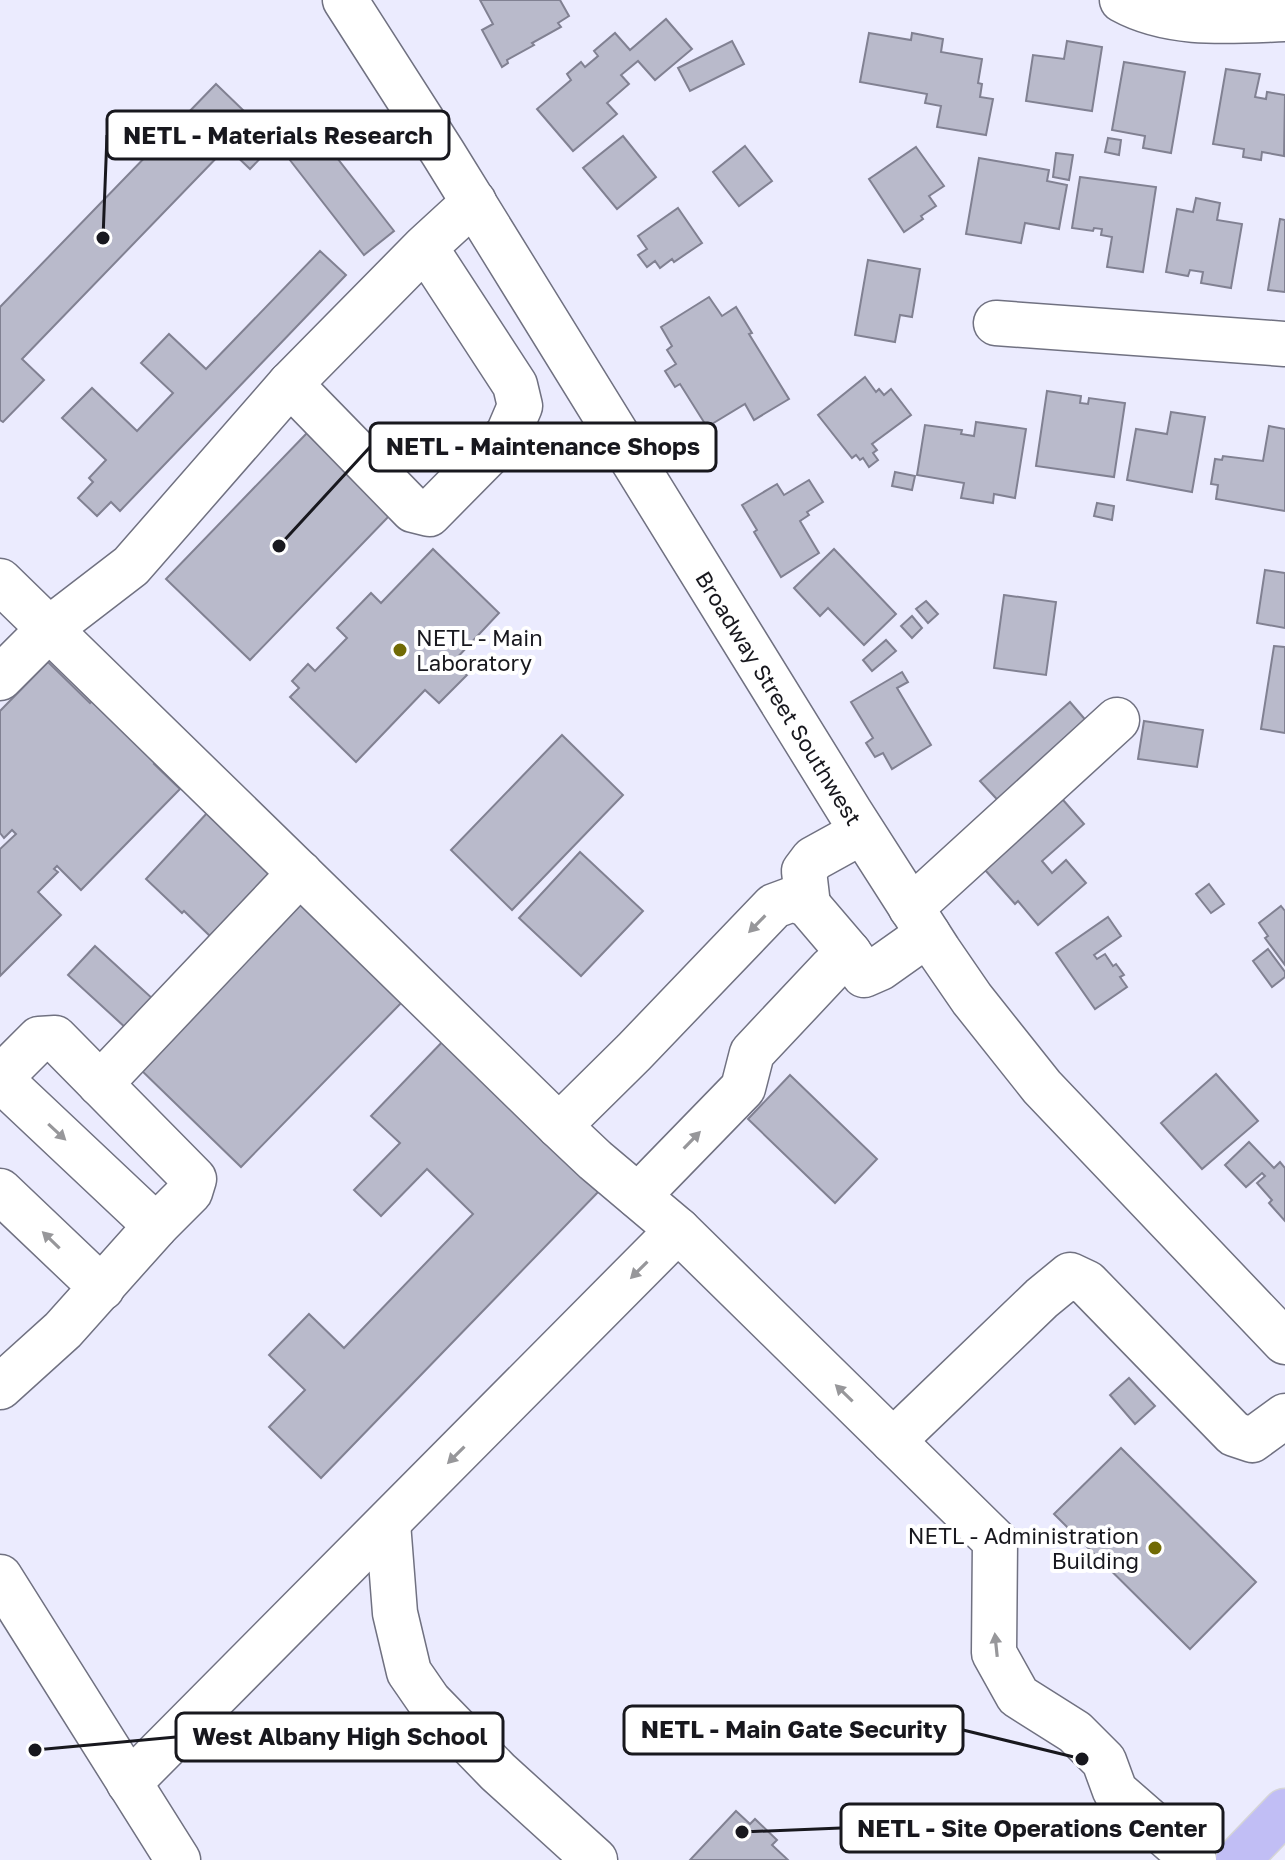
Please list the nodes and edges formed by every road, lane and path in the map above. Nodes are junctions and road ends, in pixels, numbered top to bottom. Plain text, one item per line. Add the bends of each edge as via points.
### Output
1 (345, 0) edge
2 (1122, 0) edge
3 (1285, 19) edge
4 (474, 202) junction
5 (425, 247) junction
6 (996, 323) dead end
7 (1285, 344) edge
8 (290, 384) junction
9 (0, 581) edge
10 (49, 629) junction
11 (0, 678) edge
12 (1117, 720) dead end
13 (862, 832) junction
14 (300, 873) junction
15 (808, 905) junction
16 (920, 921) junction
17 (849, 953) junction
18 (0, 1078) edge
19 (100, 1084) junction
20 (559, 1126) junction
21 (0, 1191) edge
22 (638, 1196) junction
23 (156, 1226) junction
24 (678, 1230) junction
25 (102, 1288) junction
26 (1285, 1342) edge
27 (0, 1387) edge
28 (1285, 1416) edge
29 (893, 1441) junction
30 (388, 1523) junction
31 (0, 1577) edge
32 (129, 1783) junction
33 (1285, 1811) edge
34 (1255, 1854) edge
35 (178, 1860) edge
36 (595, 1860) edge
37 (1194, 1860) edge

1 - 4 street, Broadway Street Southwest
2 - 3 street via 1167,17
4 - 5 street
4 - 13 street, Broadway Street Southwest
5 - 8 street
5 - 8 street via 515,385 520,406 508,434 429,514 413,510
6 - 7 street
8 - 10 street via 131,566
9 - 10 street
10 - 11 street
10 - 14 street
12 - 16 street
13 - 15 street via 813,859 804,871
13 - 16 street, Broadway Street Southwest
14 - 19 street
14 - 20 street
15 - 17 street
15 -> 20 street via 793,899 774,906
16 - 17 street via 880,968 864,975
16 - 26 street, Broadway Street Southwest via 972,999 1042,1087
22 -> 17 street via 743,1088 752,1053
18 - 19 street via 39,1039 55,1038
18 -> 23 street
19 - 23 street via 194,1179 190,1192
20 - 22 street
25 -> 21 street
22 - 24 street
23 - 25 street
29 -> 24 street
24 -> 30 street
25 - 27 street
28 - 29 street via 1252,1440 1234,1434 1087,1283 1070,1275
37 -> 29 street via 1115,1791 1104,1761 1075,1732 1018,1696 994,1653 995,1541
30 - 32 street
30 - 36 street via 395,1613 409,1672 429,1701 498,1772
31 - 32 street
32 - 35 street
33 - 34 main road

